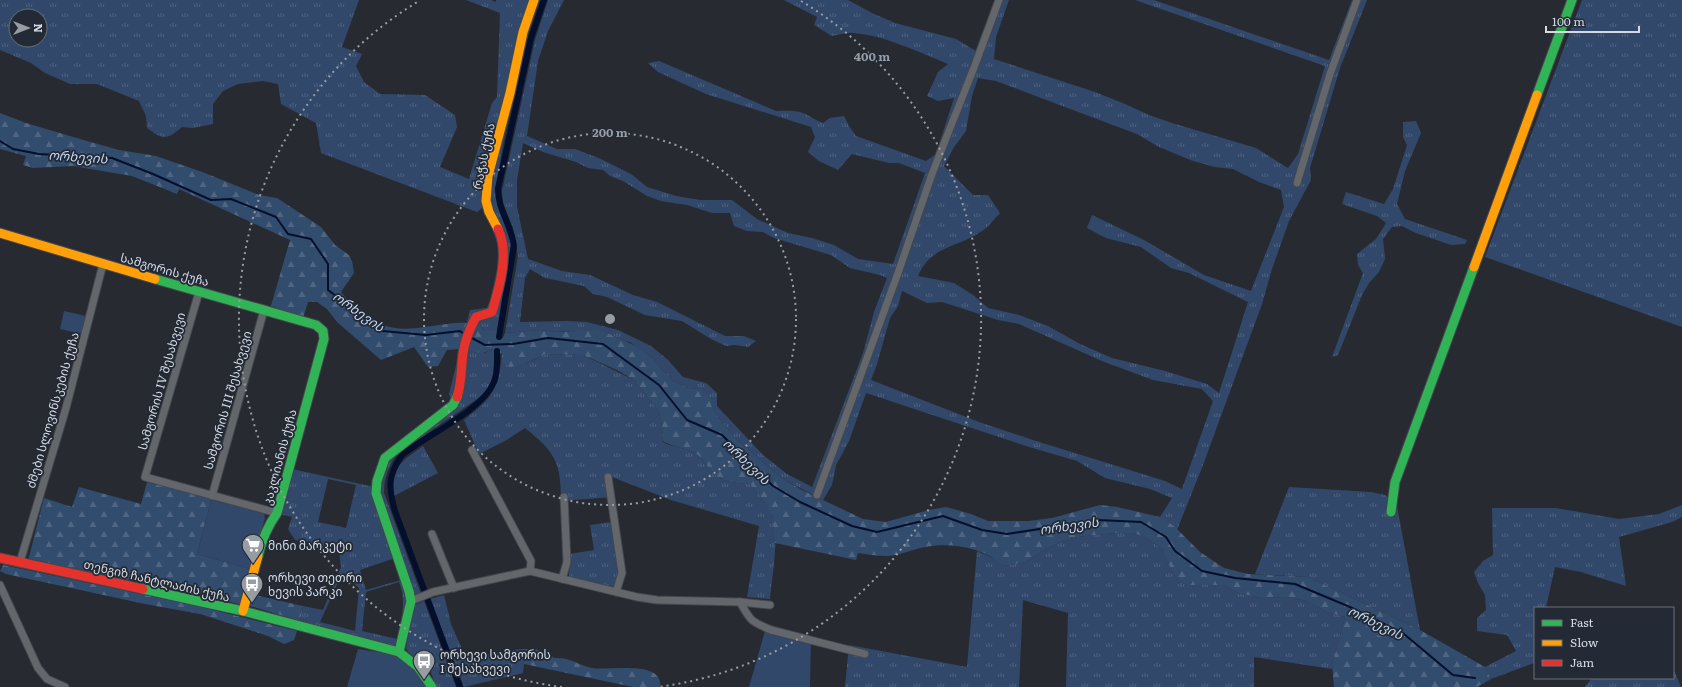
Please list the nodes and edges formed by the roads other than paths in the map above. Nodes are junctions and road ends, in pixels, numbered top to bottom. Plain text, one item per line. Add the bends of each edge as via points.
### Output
1 (534, 0) edge
2 (999, 0) edge
3 (1357, 0) edge
4 (1572, 0) edge
5 (1297, 183) dead end
6 (0, 233) edge
7 (103, 264) junction
8 (199, 292) junction
9 (264, 310) junction
10 (323, 330) joint
11 (472, 450) dead end
12 (608, 478) dead end
13 (817, 495) dead end
14 (212, 496) junction
15 (564, 497) dead end
16 (1391, 512) dead end
17 (277, 513) junction
18 (432, 534) dead end
19 (0, 558) edge
20 (20, 562) junction
21 (530, 571) junction
22 (562, 579) junction
23 (0, 584) edge
24 (454, 588) junction
25 (616, 592) junction
26 (411, 601) junction
27 (740, 602) junction
28 (770, 605) dead end
29 (242, 611) junction
30 (399, 652) junction
31 (865, 654) dead end
32 (65, 687) edge
33 (432, 687) edge

1 - 26 street, რაჭას ქუჩა via 523,32 488,176 486,201 500,233 503,249 501,284 492,312 476,317 468,335 463,351 458,396 453,405 385,458 377,481 376,492
2 - 13 street via 932,174
3 - 5 street via 1330,74
4 - 16 street via 1395,482
6 - 7 street, სამგორის ქუჩა
7 - 8 street, სამგორის ქუჩა
7 - 20 street, ძმები სლოვინსკების ქუჩა via 66,408
8 - 9 street, სამგორის ქუჩა
8 - 14 street, სამგორის IV შესახვევი via 145,477
9 - 10 street, სამგორის ქუჩა
9 - 14 street, სამგორის III შესახვევი
10 - 17 street, კაკლიანის ქუჩა via 324,340
11 - 21 street via 531,561
12 - 25 street via 622,573
14 - 17 street
15 - 22 street via 567,562
17 - 29 street, კაკლიანის ქუჩა via 262,539
18 - 24 street
19 - 20 street, თენგიზ ჩანტლაძის ქუჩა
20 - 29 street, თენგიზ ჩანტლაძის ქუჩა
21 - 22 street
21 - 24 street
22 - 25 street
23 - 32 street via 38,668 47,679
24 - 26 street via 433,592
25 - 27 street via 657,600
26 - 30 street
27 - 28 street
27 - 31 street via 751,620 766,628
29 - 30 street, თენგიზ ჩანტლაძის ქუჩა
30 - 33 street, თენგიზ ჩანტლაძის ქუჩა via 422,670

